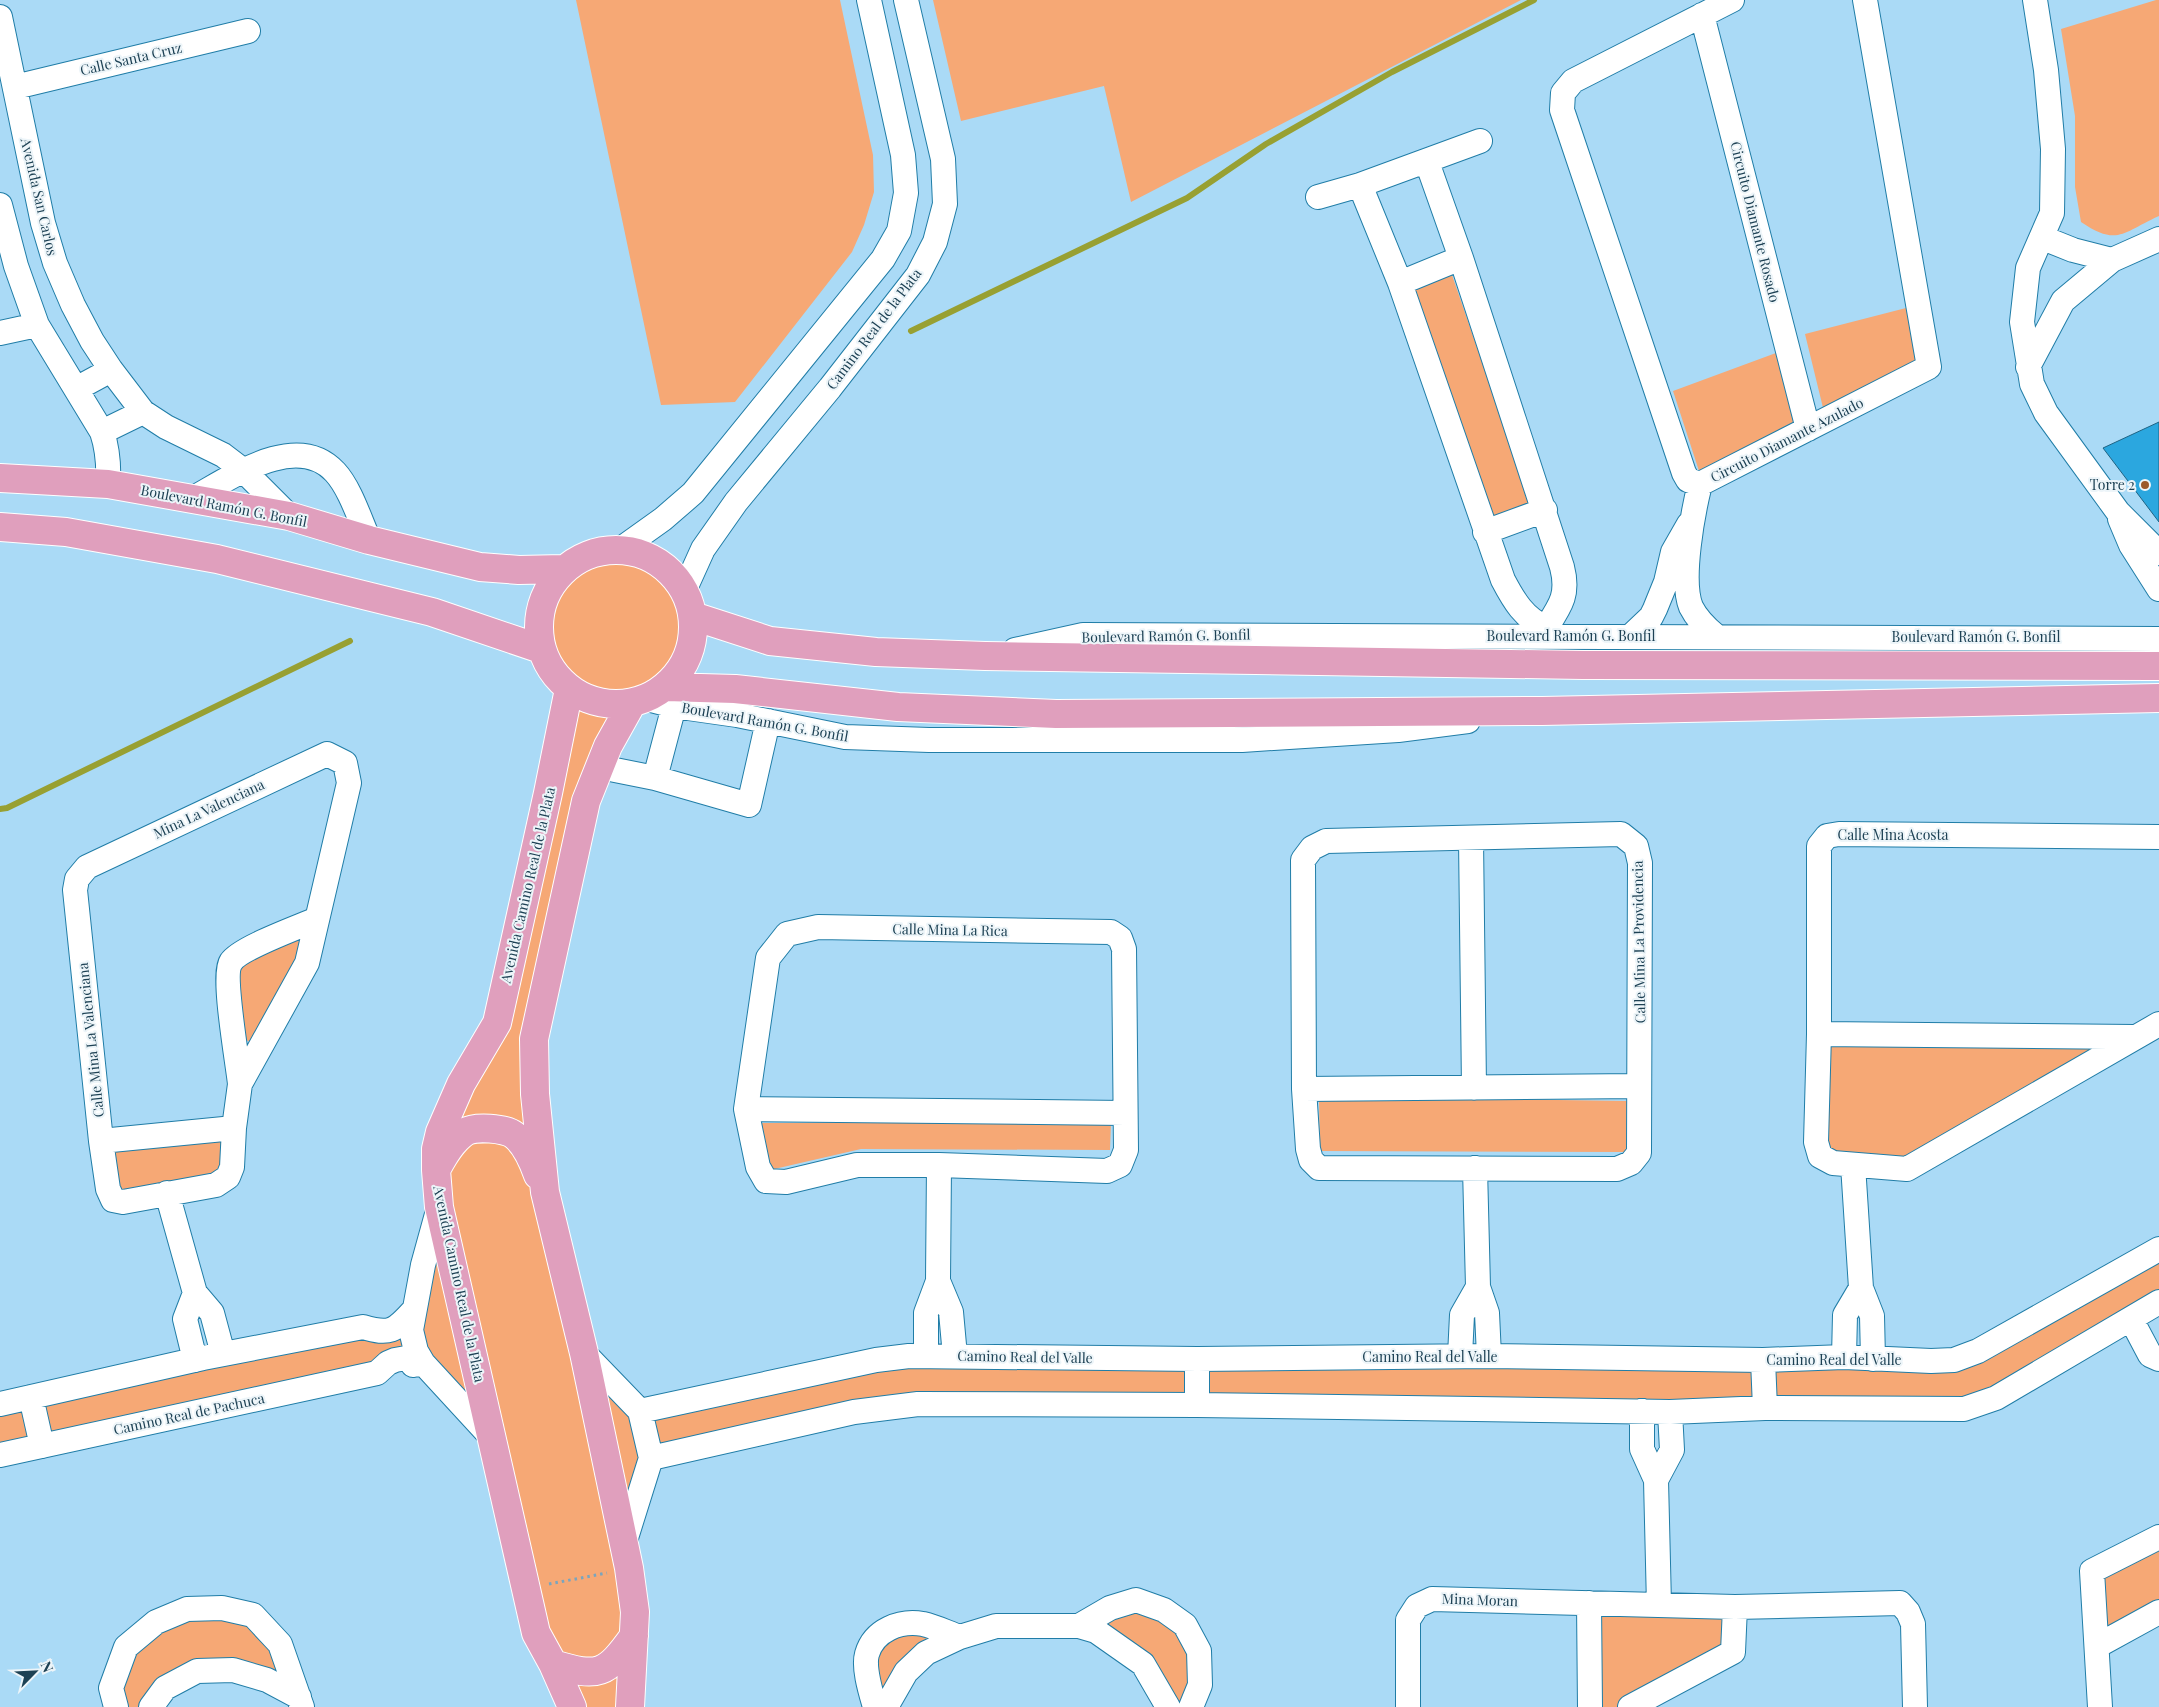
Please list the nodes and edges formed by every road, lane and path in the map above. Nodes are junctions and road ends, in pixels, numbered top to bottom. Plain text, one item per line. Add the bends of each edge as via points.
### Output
1 (869, 0) edge
2 (906, 0) edge
3 (1732, 0) edge
4 (1865, 0) edge
5 (2035, 0) edge
6 (1702, 15) junction
7 (0, 17) edge
8 (248, 31) dead end
9 (15, 87) junction
10 (1480, 141) dead end
11 (1427, 162) junction
12 (1360, 185) junction
13 (37, 196) junction
14 (1318, 197) dead end
15 (1, 210) edge
16 (2043, 238) junction
17 (2159, 239) edge
18 (1461, 258) junction
19 (2112, 260) junction
20 (1400, 284) junction
21 (36, 325) junction
22 (0, 334) edge
23 (2028, 367) junction
24 (110, 370) junction
25 (76, 389) junction
26 (143, 412) junction
27 (1808, 429) junction
28 (102, 432) junction
29 (244, 470) junction
30 (0, 478) edge
31 (108, 484) junction
32 (1700, 484) junction
33 (192, 500) junction
34 (1545, 510) junction
35 (2118, 512) junction
36 (289, 516) junction
37 (1692, 520) junction
38 (0, 527) edge
39 (1486, 532) junction
40 (369, 540) junction
41 (620, 549) junction
42 (2159, 553) edge
43 (563, 569) junction
44 (2159, 589) edge
45 (689, 603) junction
46 (1547, 632) junction
47 (1631, 636) junction
48 (1716, 636) junction
49 (2159, 638) edge
50 (541, 649) junction
51 (985, 656) junction
52 (2159, 666) edge
53 (569, 689) junction
54 (2159, 698) edge
55 (655, 699) junction
56 (1542, 711) junction
57 (768, 721) junction
58 (600, 767) junction
59 (655, 778) junction
60 (2159, 837) edge
61 (1471, 838) junction
62 (77, 879) joint
63 (317, 919) junction
64 (2159, 1024) edge
65 (1820, 1034) junction
66 (2136, 1037) junction
67 (240, 1084) junction
68 (1639, 1086) junction
69 (1474, 1088) junction
70 (1304, 1090) junction
71 (746, 1109) junction
72 (1125, 1113) junction
73 (234, 1128) junction
74 (101, 1141) junction
75 (939, 1165) junction
76 (1853, 1165) junction
77 (1474, 1168) junction
78 (436, 1170) junction
79 (545, 1192) junction
80 (167, 1193) junction
81 (439, 1207) junction
82 (2159, 1249) edge
83 (938, 1281) junction
84 (1478, 1287) junction
85 (1861, 1288) junction
86 (195, 1293) junction
87 (2158, 1304) edge
88 (413, 1311) junction
89 (2131, 1319) junction
90 (584, 1353) junction
91 (223, 1354) junction
92 (926, 1356) junction
93 (954, 1356) junction
94 (1460, 1356) junction
95 (1489, 1356) junction
96 (1844, 1358) junction
97 (1872, 1358) junction
98 (1197, 1359) junction
99 (195, 1360) junction
100 (1763, 1360) junction
101 (2159, 1360) edge
102 (423, 1363) junction
103 (31, 1398) junction
104 (0, 1404) edge
105 (1197, 1405) junction
106 (1765, 1408) junction
107 (644, 1410) junction
108 (1642, 1411) junction
109 (1670, 1412) junction
110 (492, 1438) junction
111 (42, 1446) junction
112 (0, 1455) edge
113 (655, 1457) junction
114 (1656, 1480) junction
115 (2159, 1537) edge
116 (625, 1541) junction
117 (630, 1568) junction
118 (526, 1588) junction
119 (1589, 1603) junction
120 (1660, 1605) junction
121 (1735, 1607) junction
122 (2159, 1612) edge
123 (1079, 1626) junction
124 (634, 1636) junction
125 (960, 1637) junction
126 (2098, 1646) junction
127 (553, 1664) junction
128 (301, 1702) edge
129 (116, 1707) edge
130 (151, 1707) edge
131 (572, 1707) edge
132 (630, 1707) edge
133 (875, 1707) edge
134 (886, 1707) edge
135 (1168, 1707) edge
136 (1191, 1707) edge
137 (1408, 1707) edge
138 (1590, 1707) edge
139 (1630, 1707) edge
140 (1915, 1707) edge
141 (2100, 1707) edge

1 - 41 street via 903,155 906,194 899,231 883,259 693,493
2 - 45 street, Camino Real de la Plata via 943,159 945,204 935,242 918,275 736,502 703,548
3 - 6 street, Circuito Diamante Azulado
4 - 27 street, Circuito Diamante Azulado via 1929,367
5 - 16 street via 2046,70 2053,149 2052,213
6 - 27 street, Circuito Diamante Rosado
6 - 32 street, Circuito Diamante Azulado via 1572,81 1563,93 1562,110 1684,473 1688,480
7 - 9 street, Avenida San Carlos
8 - 9 street, Calle Santa Cruz
9 - 13 street, Avenida San Carlos
10 - 11 street
11 - 12 street
11 - 18 street
12 - 14 street
12 - 20 street
13 - 15 street
13 - 24 street, Avenida San Carlos via 55,263 73,305
15 - 21 street
16 - 19 street
16 - 23 street via 2028,268 2022,322
17 - 19 street
18 - 20 street
18 - 34 street
19 - 23 street via 2063,302
20 - 39 street
21 - 22 street
21 - 25 street
23 - 35 street via 2046,414
24 - 25 street
24 - 26 street, Avenida San Carlos
25 - 28 street
26 - 28 street
26 - 29 street, Avenida San Carlos via 223,455
27 - 32 street, Circuito Diamante Azulado
28 - 31 street via 108,448
29 - 33 street
29 - 36 street, Avenida San Carlos
29 - 40 street via 283,456 304,455 323,462 335,472
30 - 31 main road, Boulevard Ramón G. Bonfil
31 - 33 main road, Boulevard Ramón G. Bonfil
32 - 37 street
33 - 36 main road, Boulevard Ramón G. Bonfil
34 - 39 street
34 - 46 street via 1565,579 1562,604
35 - 42 street
35 - 44 street via 2130,545
36 - 40 main road, Boulevard Ramón G. Bonfil
37 - 47 street via 1673,552 1666,582 1651,617
37 - 48 street via 1688,593 1697,618
38 - 50 main road via 66,532 217,559 432,612
39 - 46 street via 1512,597 1529,618
40 - 43 main road, Boulevard Ramón G. Bonfil via 480,567
41 - 43 main road via 596,551
41 - 45 main road via 646,555 668,569
43 - 50 main road via 542,600 538,624
45 - 51 main road, Boulevard Ramón G. Bonfil via 770,641 876,652
45 - 55 main road via 692,642 683,667
46 - 47 street, Boulevard Ramón G. Bonfil
46 - 51 street, Boulevard Ramón G. Bonfil via 1084,635
47 - 48 street, Boulevard Ramón G. Bonfil
48 - 49 street, Boulevard Ramón G. Bonfil
50 - 53 main road via 552,671
51 - 52 main road, Boulevard Ramón G. Bonfil via 1583,664
53 - 55 main road via 591,701 617,705
53 - 78 main road, Avenida Camino Real de la Plata via 497,1023 461,1084 440,1132
54 - 56 main road, Boulevard Ramón G. Bonfil
55 - 56 main road, Boulevard Ramón G. Bonfil via 735,689 898,707 1056,714
55 - 57 street, Boulevard Ramón G. Bonfil
55 - 58 main road via 608,746
55 - 59 street
56 - 57 street, Boulevard Ramón G. Bonfil via 1398,730 1242,740 854,737
57 - 59 street via 749,805
58 - 59 street
58 - 79 main road via 586,802 534,1040 534,1094
60 - 65 street, Calle Mina Acosta via 1827,836 1819,846
61 - 68 street, Calle Mina La Providencia via 1621,834 1636,846 1640,863
61 - 69 street
61 - 70 street, Calle Mina La Providencia via 1326,841 1312,848 1303,860
62 - 63 street, Mina La Valenciana via 87,867 327,754 345,763 349,783
62 - 74 street, Calle Mina La Valenciana via 75,890
63 - 67 street via 307,963
63 - 67 street via 241,953 230,963 228,983
64 - 66 street, Calle Mina Acosta
65 - 66 street
65 - 76 street, Calle Mina Acosta via 1816,1142 1820,1156 1833,1163
66 - 76 street, Calle Mina Acosta via 1907,1169
67 - 73 street
68 - 69 street
68 - 77 street, Calle Mina La Providencia via 1639,1153 1631,1163 1617,1169
69 - 70 street
70 - 77 street, Calle Mina La Providencia via 1308,1149 1311,1160 1319,1168
71 - 72 street
71 - 72 street, Calle Mina La Rica via 768,958 787,934 818,927 1111,932 1120,938 1124,949
71 - 75 street, Calle Mina La Rica via 758,1167 766,1181 786,1182 857,1165
72 - 75 street, Calle Mina La Rica via 1126,1150 1120,1165 1107,1171
73 - 74 street
73 - 80 street via 232,1167 228,1177 216,1185
74 - 80 street, Calle Mina La Valenciana via 108,1189 113,1200 123,1202
75 - 83 street
76 - 85 street
77 - 84 street
78 - 79 main road via 449,1147 466,1131 486,1127 514,1134 530,1155
78 - 81 main road, Avenida Camino Real de la Plata
79 - 90 main road
80 - 86 street
81 - 88 street
81 - 110 main road, Avenida Camino Real de la Plata
82 - 97 street, Camino Real del Valle via 1978,1351 1954,1360
83 - 92 street via 926,1313
83 - 93 street via 952,1312
84 - 94 street via 1462,1315
84 - 95 street via 1488,1313
85 - 96 street via 1845,1315
85 - 97 street via 1872,1316
86 - 91 street via 212,1313
86 - 99 street via 184,1319
87 - 89 street
88 - 91 street via 397,1319
88 - 102 street via 411,1330
89 - 101 street via 2150,1355
89 - 106 street via 1996,1398 1964,1409
90 - 107 street
90 - 116 main road
91 - 99 street
92 - 93 street, Camino Real del Valle
92 - 107 street, Camino Real del Valle via 876,1360
93 - 98 street, Camino Real del Valle
94 - 95 street, Camino Real del Valle
94 - 98 street, Camino Real del Valle
95 - 100 street, Camino Real del Valle
96 - 97 street, Camino Real del Valle
96 - 100 street, Camino Real del Valle
98 - 105 street
99 - 103 street
100 - 106 street
102 - 110 street
102 - 111 street, Camino Real de Pachuca
103 - 104 street
103 - 111 street
105 - 108 street
105 - 113 street via 918,1404 854,1412
106 - 109 street
107 - 113 street
108 - 109 street
108 - 114 street via 1642,1449
109 - 114 street via 1672,1450
110 - 118 main road, Avenida Camino Real de la Plata
111 - 112 street, Camino Real de Pachuca
113 - 116 street
114 - 120 street
115 - 126 street via 2092,1571
116 - 117 main road
117 - 118 path
117 - 124 main road
118 - 127 main road, Avenida Camino Real de la Plata via 536,1634
119 - 120 street, Mina Moran
119 - 137 street, Mina Moran via 1432,1599 1418,1606 1408,1620
119 - 138 street
120 - 121 street, Mina Moran
121 - 139 street via 1733,1652
121 - 140 street, Mina Moran via 1900,1603 1913,1624
122 - 126 street
123 - 125 street via 996,1626
123 - 135 street via 1096,1631 1143,1664
123 - 136 street via 1110,1608 1136,1600 1164,1610 1186,1625 1199,1651 1200,1685
124 - 127 main road via 617,1660 605,1668 586,1673
124 - 132 main road
125 - 133 street via 924,1624 904,1624 888,1628 876,1636 866,1654
125 - 134 street via 926,1653 906,1672
126 - 141 street
127 - 131 main road, Avenida Camino Real de la Plata
128 - 129 street via 280,1644 253,1615 222,1608 187,1608 156,1622 126,1647 111,1688
128 - 130 street via 267,1680 233,1670 197,1671 165,1688

